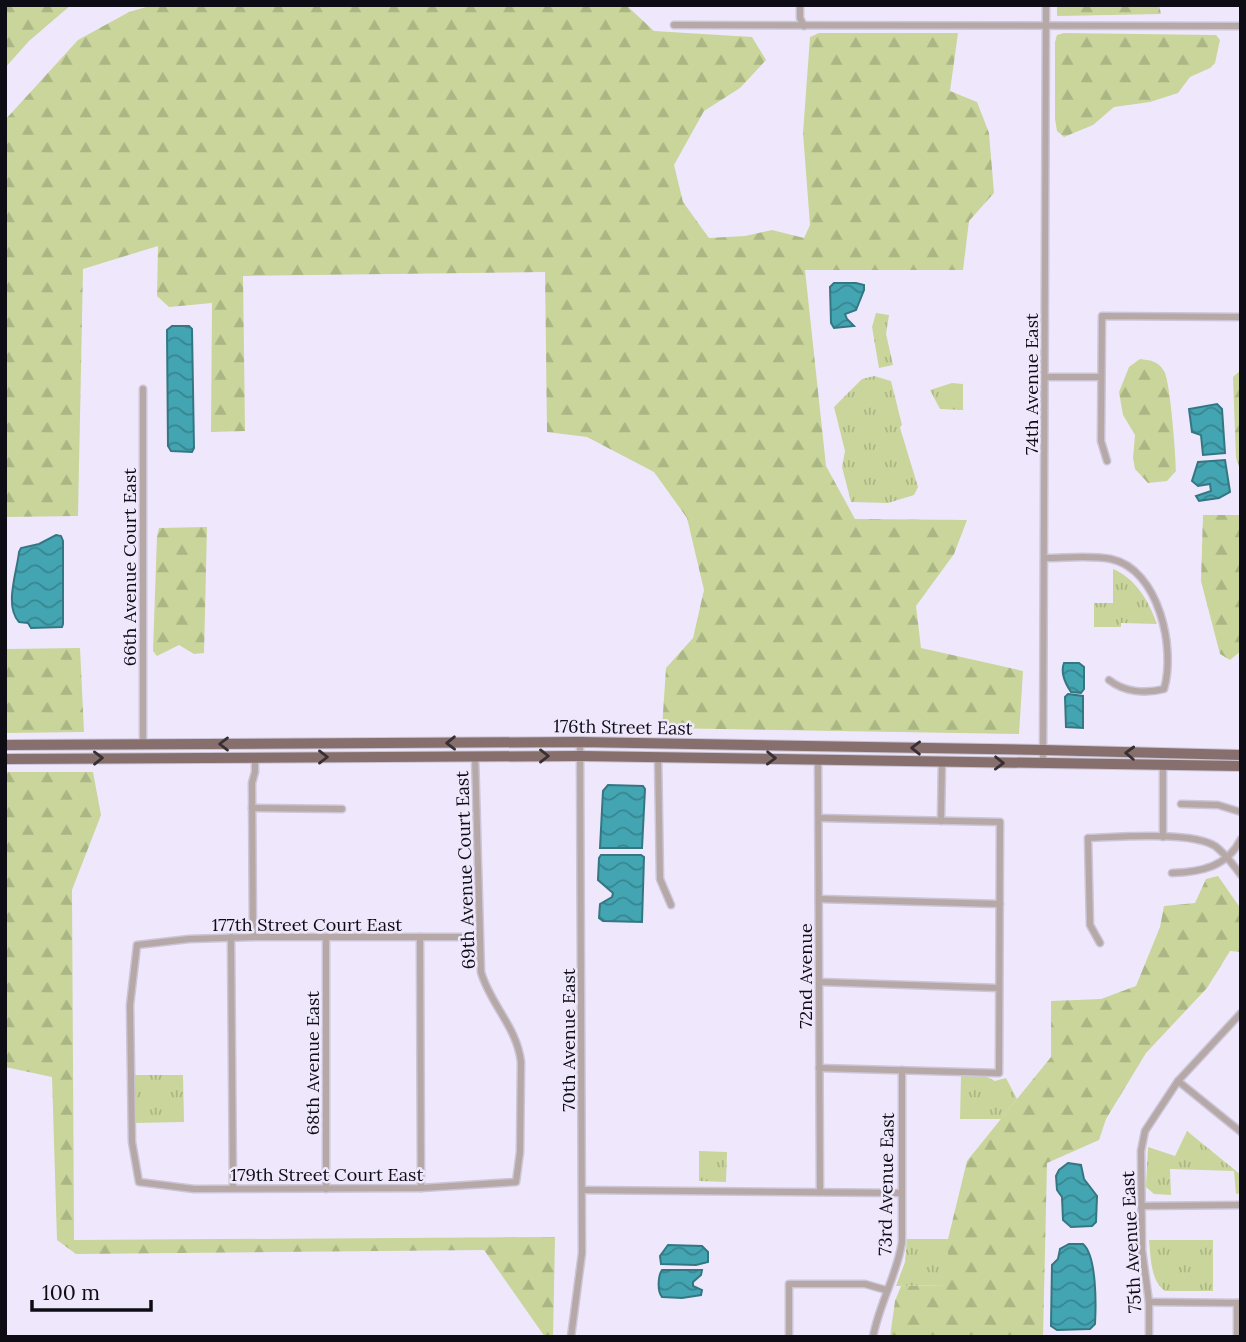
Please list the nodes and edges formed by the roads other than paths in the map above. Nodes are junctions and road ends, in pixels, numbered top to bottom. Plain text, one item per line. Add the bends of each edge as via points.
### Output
1 (800, 5) edge
2 (1046, 5) edge
3 (674, 25) dead end
4 (804, 26) junction
5 (1241, 26) edge
6 (1046, 27) junction
7 (1241, 317) edge
8 (1045, 377) junction
9 (1101, 377) junction
10 (143, 389) dead end
11 (1107, 461) dead end
12 (1045, 558) junction
13 (1109, 680) dead end
14 (580, 742) junction
15 (88, 744) junction
16 (143, 744) junction
17 (5, 745) edge
18 (1044, 750) junction
19 (1198, 755) junction
20 (1241, 755) edge
21 (475, 756) junction
22 (580, 756) junction
23 (255, 757) junction
24 (658, 757) junction
25 (5, 759) edge
26 (38, 759) junction
27 (818, 759) junction
28 (942, 762) junction
29 (1043, 763) junction
30 (1163, 765) junction
31 (1241, 766) edge
32 (1181, 804) dead end
33 (251, 808) junction
34 (342, 809) dead end
35 (1241, 812) edge
36 (818, 818) junction
37 (940, 821) junction
38 (1163, 837) junction
39 (1241, 839) edge
40 (1228, 858) junction
41 (1172, 873) dead end
42 (1241, 875) edge
43 (819, 900) junction
44 (1000, 904) junction
45 (671, 905) dead end
46 (231, 937) junction
47 (253, 937) junction
48 (326, 937) junction
49 (420, 937) junction
50 (478, 937) junction
51 (1100, 943) dead end
52 (819, 982) junction
53 (999, 988) junction
54 (1241, 1013) edge
55 (819, 1068) junction
56 (902, 1070) junction
57 (1178, 1081) junction
58 (1241, 1132) edge
59 (139, 1182) joint
60 (516, 1182) joint
61 (233, 1188) junction
62 (421, 1188) junction
63 (327, 1189) junction
64 (582, 1190) junction
65 (820, 1192) junction
66 (901, 1194) junction
67 (1241, 1205) edge
68 (1141, 1206) junction
69 (886, 1290) junction
70 (1149, 1302) junction
71 (1239, 1303) edge
72 (571, 1337) edge
73 (789, 1337) edge
74 (873, 1337) edge
75 (1149, 1337) edge
76 (1237, 1337) edge

1 - 4 street
2 - 6 street, 74th Avenue East
3 - 4 street
4 - 6 street
5 - 6 street
6 - 8 street, 74th Avenue East
7 - 9 street via 1102,316
8 - 9 street
8 - 12 street, 74th Avenue East
9 - 11 street via 1101,441
10 - 16 street, 66th Avenue Court East
12 - 13 street via 1112,559 1125,565 1163,617 1164,689 1128,690
12 - 18 street, 74th Avenue East
14 -> 16 main road, 176th Street East
18 -> 14 main road, 176th Street East
14 - 22 street, 70th Avenue East
15 - 16 main road, 176th Street East
15 - 17 main road, 176th Street East
15 - 26 main road via 42,753
19 -> 18 main road, 176th Street East
18 - 29 street, 74th Avenue East
19 - 20 main road, 176th Street East
19 - 30 main road via 1170,759
21 -> 22 main road, 176th Street East
23 -> 21 main road, 176th Street East
21 - 50 street, 69th Avenue Court East
22 - 24 main road, 176th Street East
22 - 64 street, 70th Avenue East
26 -> 23 main road, 176th Street East
23 - 33 street
24 -> 27 main road, 176th Street East
24 - 45 street via 660,879
25 - 26 main road, 176th Street East
27 - 28 main road, 176th Street East
27 - 36 street, 72nd Avenue
28 -> 29 main road, 176th Street East
28 - 37 street
29 - 30 main road, 176th Street East
30 - 31 main road, 176th Street East
30 - 38 street
32 - 35 street via 1218,805
33 - 34 street
33 - 47 street
36 - 37 street
36 - 43 street, 72nd Avenue
37 - 44 street via 1000,822
38 - 40 street via 1202,841
38 - 51 street via 1088,838 1090,925
39 - 40 street
40 - 41 street via 1198,872
40 - 42 street
43 - 44 street
43 - 52 street, 72nd Avenue
44 - 53 street
46 - 47 street, 177th Street Court East
46 - 59 street, 177th Street Court East via 137,946 130,1004 132,1142
46 - 61 street
47 - 48 street, 177th Street Court East
48 - 49 street, 177th Street Court East
48 - 63 street, 68th Avenue East
49 - 50 street, 177th Street Court East
49 - 62 street
50 - 60 street, 69th Avenue Court East via 484,983 520,1048
52 - 53 street
52 - 55 street, 72nd Avenue
53 - 56 street via 999,1073
54 - 57 street, 75th Avenue East
55 - 56 street
55 - 65 street, 72nd Avenue
56 - 66 street, 73rd Avenue East
57 - 58 street
57 - 68 street, 75th Avenue East via 1145,1131
59 - 61 street, 179th Street Court East
60 - 62 street, 179th Street Court East
61 - 63 street, 179th Street Court East
62 - 63 street, 179th Street Court East
64 - 65 street
64 - 72 street, 70th Avenue East via 582,1253
65 - 66 street
66 - 69 street, 73rd Avenue East via 900,1255
67 - 68 street
68 - 70 street, 75th Avenue East
69 - 73 street via 865,1283 789,1284
69 - 74 street, 73rd Avenue East
70 - 71 street
70 - 75 street, 75th Avenue East
71 - 76 street

